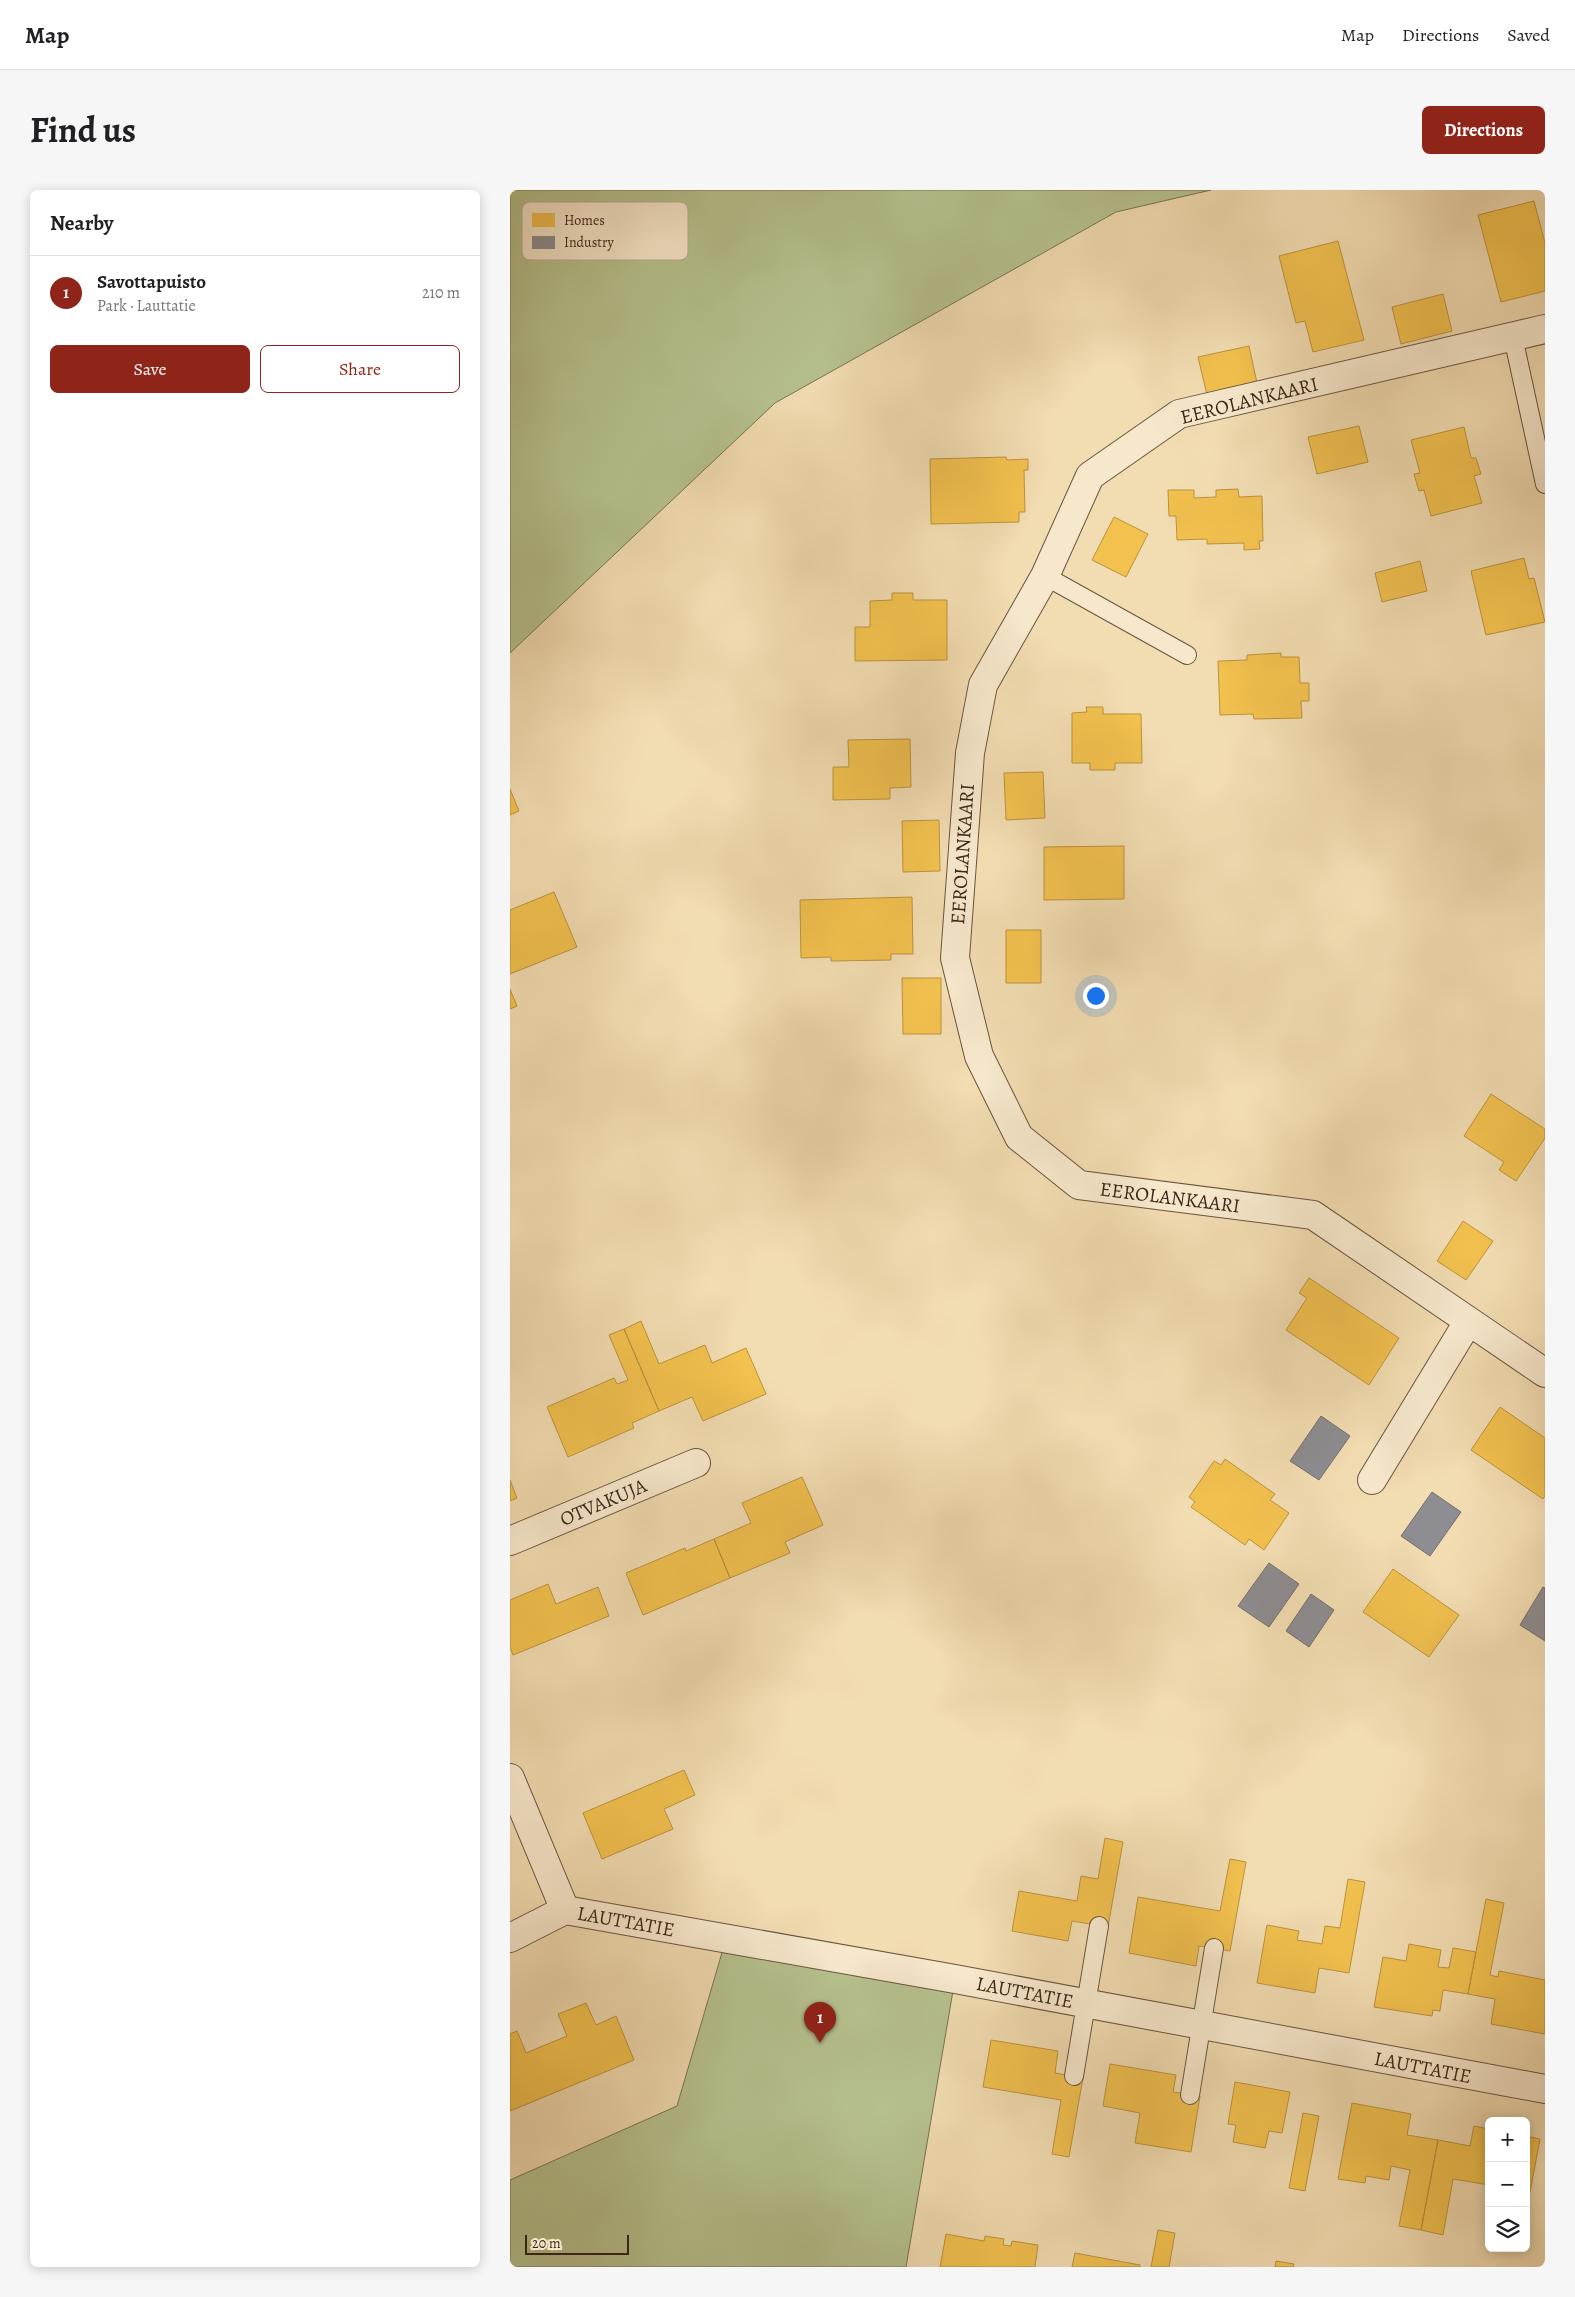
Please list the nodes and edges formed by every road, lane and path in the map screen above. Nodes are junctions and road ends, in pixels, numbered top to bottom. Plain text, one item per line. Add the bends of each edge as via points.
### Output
1 (1545, 330) edge
2 (1512, 337) junction
3 (1545, 484) edge
4 (1045, 576) junction
5 (1187, 655) dead end
6 (1468, 1322) junction
7 (1545, 1373) edge
8 (696, 1464) dead end
9 (1372, 1480) dead end
10 (510, 1541) edge
11 (510, 1778) edge
12 (565, 1910) junction
13 (1099, 1926) dead end
14 (510, 1938) edge
15 (1214, 1948) dead end
16 (1085, 2003) junction
17 (1201, 2025) junction
18 (1074, 2076) dead end
19 (1545, 2089) edge
20 (1190, 2095) dead end

1 - 2 street, EEROLANKAARI
2 - 3 lane
2 - 4 street, EEROLANKAARI via 1179,414 1090,476
4 - 5 lane
4 - 6 street, EEROLANKAARI via 983,685 970,753 955,958 978,1056 1019,1138 1079,1185 1312,1215
6 - 7 street, EEROLANKAARI
6 - 9 street
8 - 10 street, OTVAKUJA
11 - 12 street
12 - 14 street, LAUTTATIE
12 - 16 street, LAUTTATIE
13 - 16 lane
15 - 17 lane
16 - 17 street, LAUTTATIE
16 - 18 lane
17 - 19 street, LAUTTATIE
17 - 20 lane

